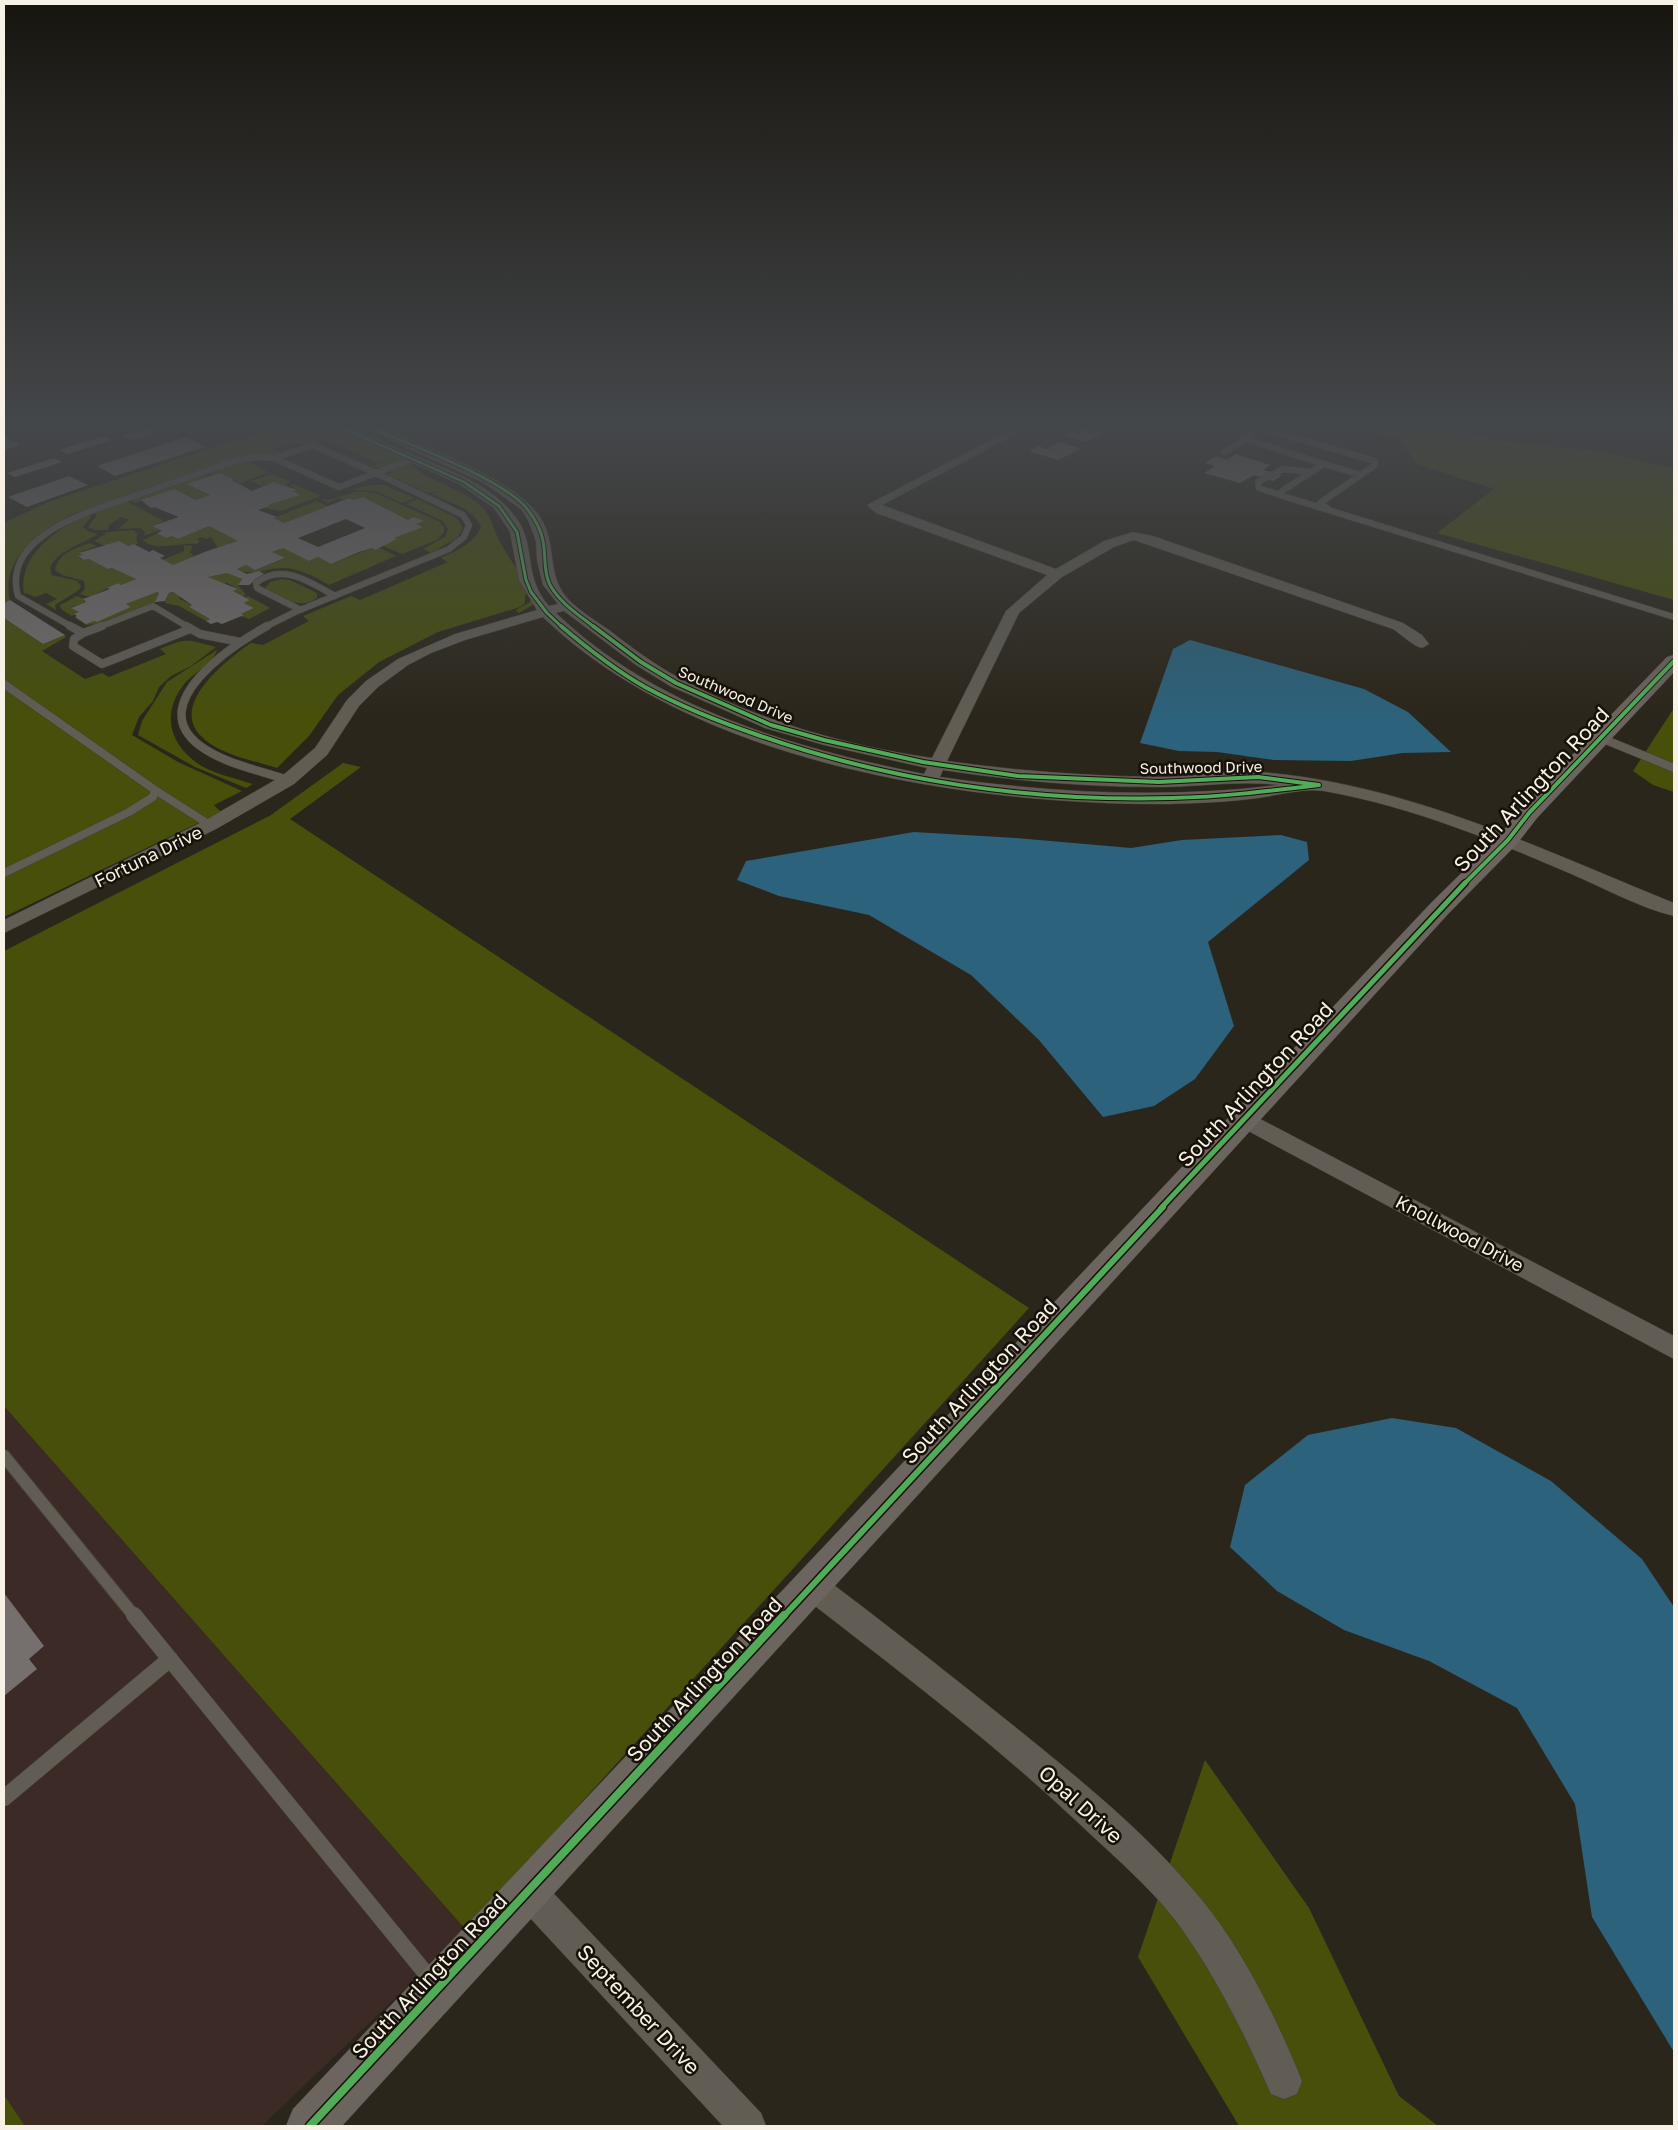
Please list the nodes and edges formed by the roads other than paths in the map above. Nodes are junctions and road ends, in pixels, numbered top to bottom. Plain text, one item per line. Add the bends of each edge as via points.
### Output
1 (66, 521) edge
2 (468, 521) edge
3 (511, 521) edge
4 (533, 521) edge
5 (912, 521) edge
6 (1367, 521) edge
7 (1057, 574) junction
8 (335, 596) junction
9 (567, 606) junction
10 (299, 609) junction
11 (546, 611) junction
12 (1674, 617) edge
13 (190, 629) junction
14 (83, 633) junction
15 (240, 642) junction
16 (1422, 644) dead end
17 (1674, 661) edge
18 (4, 684) edge
19 (1601, 738) junction
20 (1674, 768) edge
21 (934, 772) junction
22 (288, 780) junction
23 (155, 790) junction
24 (210, 825) junction
25 (1508, 840) junction
26 (4, 873) edge
27 (1674, 910) edge
28 (4, 927) edge
29 (1245, 1119) junction
30 (1674, 1348) edge
31 (4, 1456) edge
32 (812, 1586) junction
33 (170, 1659) junction
34 (4, 1798) edge
35 (529, 1892) junction
36 (438, 1989) junction
37 (1284, 2081) dead end
38 (310, 2126) edge
39 (748, 2126) edge

1 - 14 lane via 41,537 21,561 13,587 18,596
2 - 8 lane via 470,528 465,537 449,549
3 - 11 street, Southwood Drive via 518,532 526,580
4 - 9 street, Southwood Drive via 543,541 550,585
5 - 7 street
6 - 12 lane
7 - 16 street via 1109,544 1133,536 1398,626
7 - 21 street via 1012,611
8 - 10 lane
8 - 10 lane via 292,574 273,574 256,583 257,588
9 - 11 street, Fortuna Drive
9 - 21 street, Southwood Drive via 641,662 676,683 771,725
10 - 15 lane
11 - 21 street, Southwood Drive via 627,676 697,712 784,746 853,764
11 - 22 street, Fortuna Drive via 460,637 403,662 372,684 353,703 321,751
13 - 14 lane via 153,606
13 - 14 lane via 102,664 73,646 74,639
13 - 15 lane via 205,636
15 - 22 lane via 187,690 182,702 183,726 192,739 208,751
17 - 19 main road, South Arlington Road
18 - 23 lane
19 - 20 lane
19 - 25 main road, South Arlington Road via 1529,813
21 - 25 street, Southwood Drive via 1010,791 1123,798 1198,798 1319,786 1424,810
22 - 24 street, Fortuna Drive
23 - 24 lane
23 - 26 lane via 153,797 130,812
24 - 28 street, Fortuna Drive
25 - 27 street, Southwood Drive
25 - 29 main road, South Arlington Road via 1440,908
29 - 30 street, Knollwood Drive
29 - 32 main road, South Arlington Road
31 - 33 lane
32 - 35 main road, South Arlington Road
32 - 37 street, Opal Drive via 908,1658 1056,1781 1137,1855 1190,1912 1226,1966 1257,2020
33 - 34 lane
33 - 36 lane
35 - 36 main road, South Arlington Road
35 - 39 street, September Drive
36 - 38 main road, South Arlington Road

